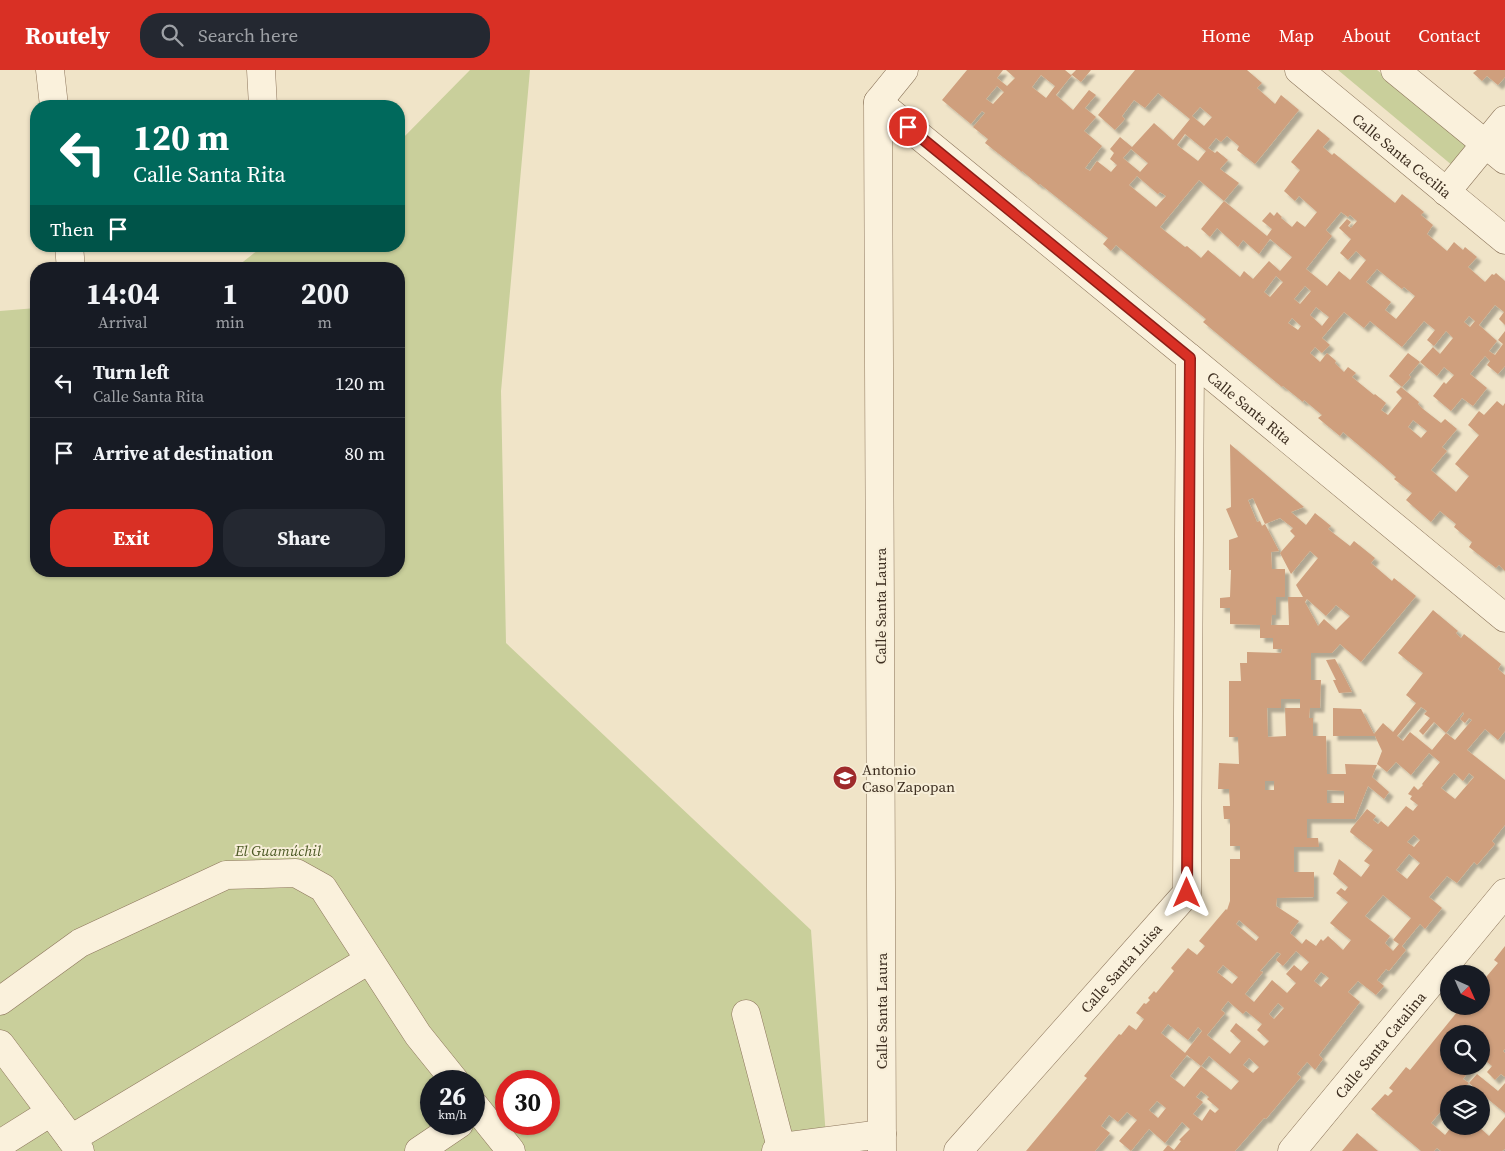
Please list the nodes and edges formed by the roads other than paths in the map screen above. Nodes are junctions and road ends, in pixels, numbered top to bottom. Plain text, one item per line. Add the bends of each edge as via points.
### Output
1 (50, 70) edge
2 (262, 70) edge
3 (904, 70) edge
4 (1299, 70) edge
5 (1395, 70) edge
6 (53, 100) edge
7 (263, 100) edge
8 (878, 102) junction
9 (1505, 120) edge
10 (1495, 152) edge
11 (1446, 192) junction
12 (1505, 240) edge
13 (1190, 358) junction
14 (1505, 618) edge
15 (1505, 893) edge
16 (370, 960) junction
17 (0, 1001) edge
18 (746, 1014) dead end
19 (0, 1044) edge
20 (446, 1070) edge
21 (51, 1112) junction
22 (485, 1126) edge
23 (441, 1135) edge
24 (882, 1142) edge
25 (0, 1144) edge
26 (76, 1145) edge
27 (780, 1150) edge
28 (420, 1151) edge
29 (511, 1151) edge
30 (958, 1151) edge
31 (1292, 1151) edge

1 - 6 street
2 - 7 street
3 - 8 street
4 - 11 street, Calle Santa Cecilia
5 - 10 street
8 - 13 street, Calle Santa Rita
8 - 24 street, Calle Santa Laura
9 - 10 street
10 - 11 street
11 - 12 street, Calle Santa Cecilia
13 - 14 street, Calle Santa Rita
13 - 30 street, Calle Santa Luisa via 1187,893
15 - 31 street, Calle Santa Catalina
16 - 17 street via 323,888 296,873 226,875 80,943
16 - 20 street via 418,1035
16 - 26 street
18 - 27 street
19 - 21 street
21 - 25 street
21 - 26 street
22 - 29 street
23 - 28 street
24 - 27 street

